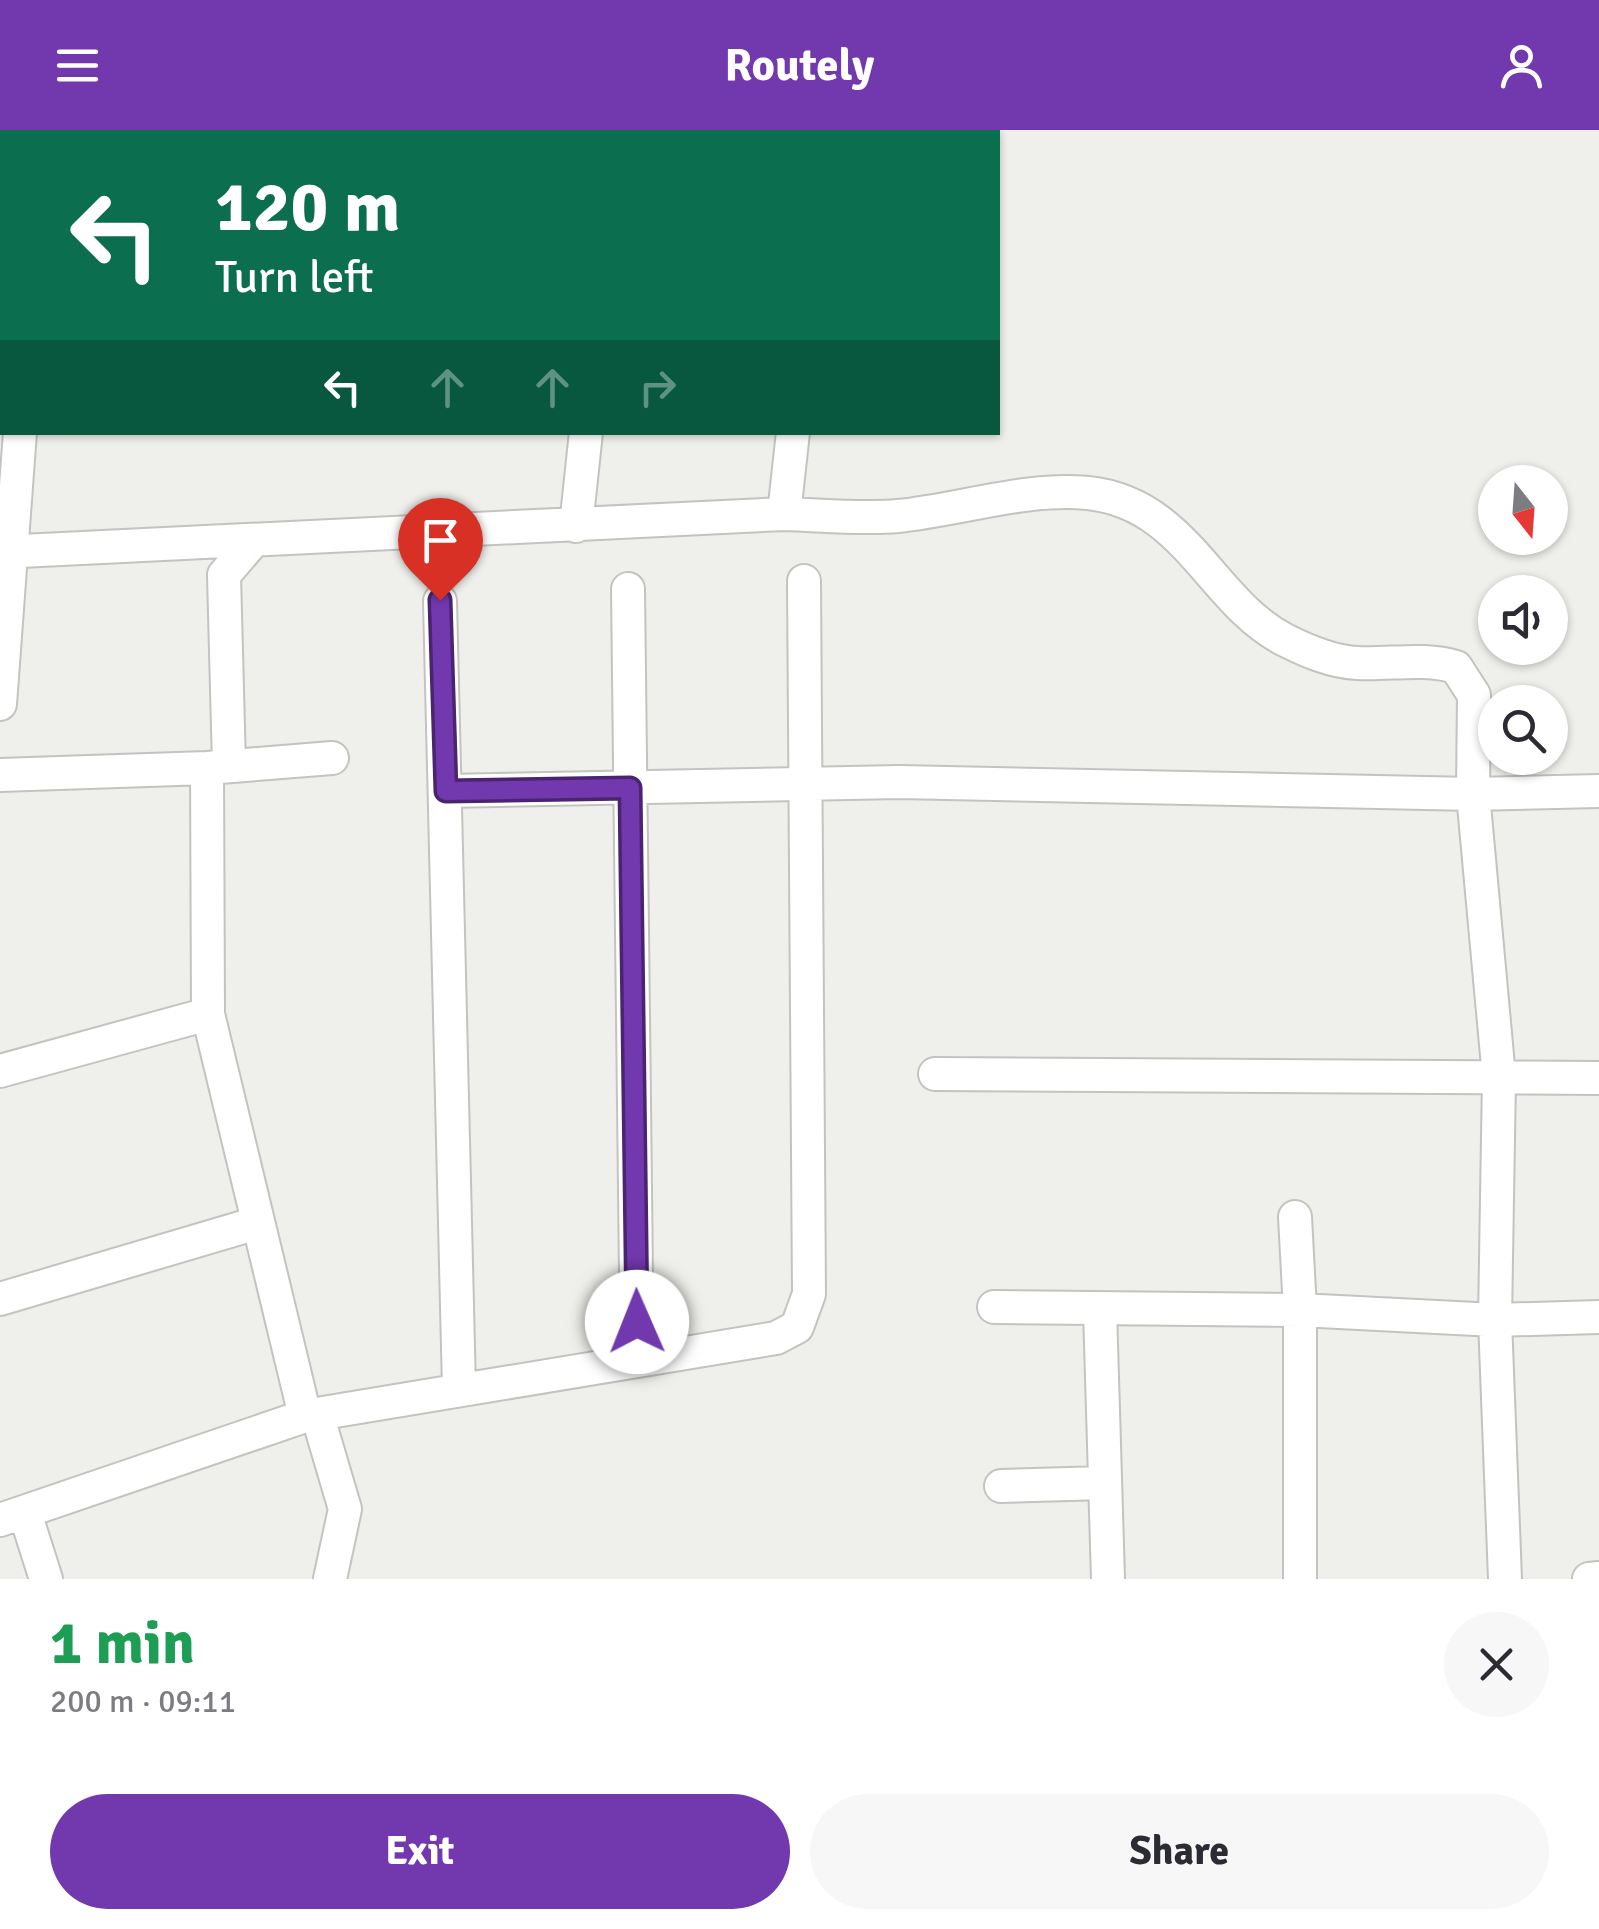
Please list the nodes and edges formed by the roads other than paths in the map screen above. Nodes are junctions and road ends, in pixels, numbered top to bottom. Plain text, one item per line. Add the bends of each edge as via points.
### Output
1 (20, 435) edge
2 (586, 435) edge
3 (794, 435) edge
4 (784, 514) junction
5 (576, 526) junction
6 (254, 540) junction
7 (6, 552) edge
8 (804, 581) dead end
9 (628, 589) dead end
10 (440, 600) dead end
11 (0, 704) edge
12 (332, 758) dead end
13 (218, 767) junction
14 (0, 775) edge
15 (806, 783) junction
16 (630, 788) junction
17 (446, 791) junction
18 (1599, 791) edge
19 (1473, 794) junction
20 (208, 1014) junction
21 (0, 1071) edge
22 (934, 1074) dead end
23 (1499, 1077) junction
24 (1599, 1078) edge
25 (1295, 1218) dead end
26 (257, 1223) junction
27 (0, 1299) edge
28 (994, 1307) dead end
29 (1100, 1310) junction
30 (1300, 1310) junction
31 (1599, 1317) edge
32 (1495, 1320) junction
33 (637, 1360) junction
34 (459, 1389) junction
35 (311, 1415) junction
36 (1106, 1483) junction
37 (1001, 1486) dead end
38 (13, 1516) edge
39 (1599, 1578) edge
40 (46, 1579) edge
41 (330, 1579) edge
42 (1108, 1579) edge
43 (1300, 1579) edge
44 (1505, 1579) edge
45 (1589, 1579) edge

1 - 7 street
2 - 5 street
3 - 4 street
4 - 5 street
4 - 19 street via 896,516 1088,493 1138,506 1284,639 1354,663 1456,667 1474,694
5 - 6 street
6 - 7 street
6 - 13 street via 224,575
7 - 11 street
8 - 15 street
9 - 16 street
10 - 17 street
12 - 13 street
13 - 14 street
13 - 20 street
15 - 16 street
15 - 19 street
15 - 33 street via 806,1311 798,1327 776,1338
16 - 17 street
16 - 33 street
17 - 34 street
18 - 19 street
19 - 23 street
20 - 21 street
20 - 26 street
22 - 23 street
23 - 24 street
23 - 32 street
25 - 30 street
26 - 27 street
26 - 35 street
28 - 29 street
29 - 30 street
29 - 36 street
30 - 32 street
30 - 43 street
31 - 32 street
32 - 44 street
33 - 34 street
34 - 35 street
35 - 38 street
35 - 41 street via 345,1510
36 - 37 street
36 - 42 street
38 - 40 street
39 - 45 street

